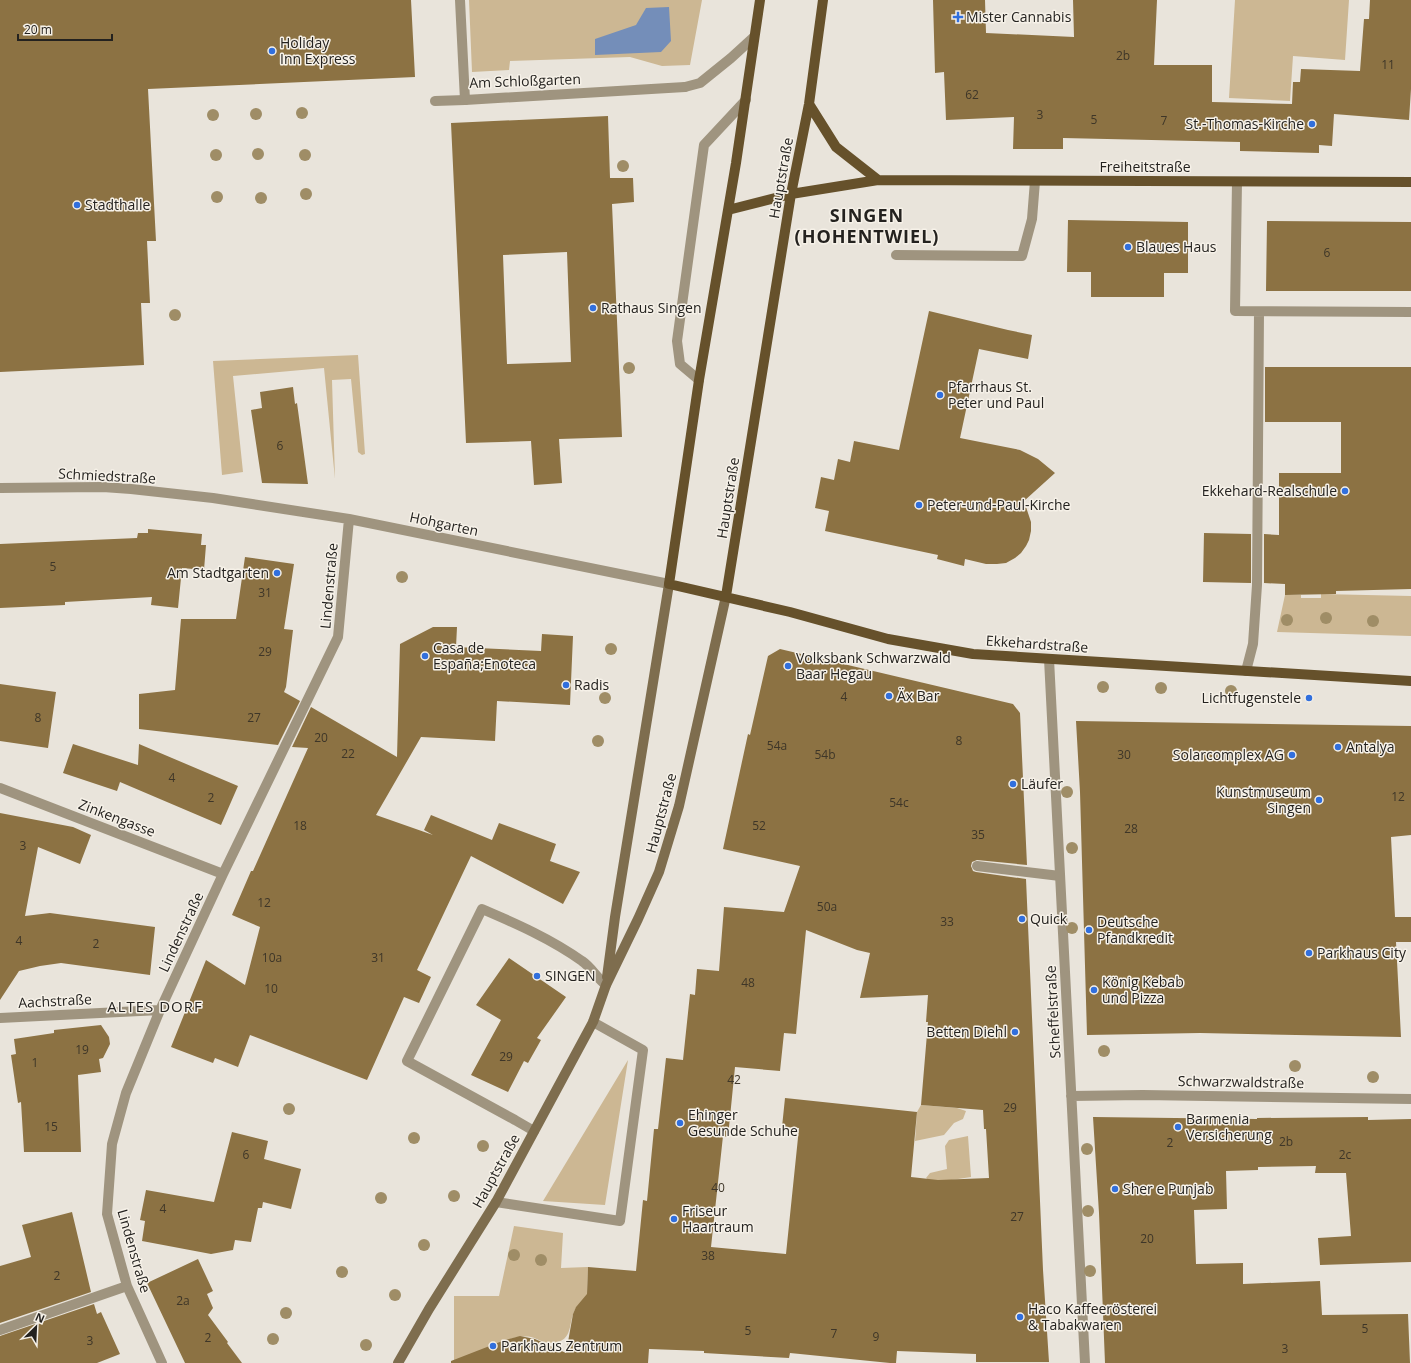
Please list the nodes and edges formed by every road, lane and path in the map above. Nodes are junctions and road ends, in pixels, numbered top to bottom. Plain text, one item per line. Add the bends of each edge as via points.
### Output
1 (460, 0) edge
2 (760, 0) edge
3 (823, 0) edge
4 (754, 37) junction
5 (465, 100) junction
6 (746, 100) junction
7 (435, 101) dead end
8 (809, 104) junction
9 (878, 180) junction
10 (1035, 181) junction
11 (1237, 182) junction
12 (1411, 182) edge
13 (791, 194) junction
14 (728, 210) junction
15 (896, 255) dead end
16 (1259, 312) junction
17 (1411, 312) edge
18 (699, 380) junction
19 (0, 488) edge
20 (213, 498) joint
21 (349, 519) junction
22 (669, 584) junction
23 (726, 596) junction
24 (1049, 659) junction
25 (1246, 671) junction
26 (1411, 682) edge
27 (0, 788) edge
28 (976, 866) dead end
29 (223, 874) junction
30 (1060, 876) junction
31 (606, 985) junction
32 (160, 1010) junction
33 (0, 1018) edge
34 (592, 1022) junction
35 (1071, 1096) junction
36 (1411, 1099) edge
37 (534, 1131) junction
38 (496, 1202) junction
39 (127, 1286) junction
40 (0, 1330) edge
41 (162, 1363) edge
42 (398, 1363) edge
43 (1085, 1363) edge

1 - 5 street, Am Schloßgarten
2 - 4 main road, Hauptstraße
3 - 8 main road, Hauptstraße
4 - 5 street, Am Schloßgarten via 700,83 685,87
4 - 6 main road, Hauptstraße
5 - 7 street
6 - 14 main road, Hauptstraße
6 - 18 street via 704,145 677,341 680,364
8 - 9 main road via 836,147
8 - 13 main road, Hauptstraße
9 - 10 main road, Freiheitstraße
9 - 13 main road, Freiheitstraße
10 - 11 main road, Freiheitstraße
10 - 15 street via 1032,219 1022,256
11 - 12 main road, Freiheitstraße
11 - 16 street via 1235,311
13 - 14 main road, Freiheitstraße
13 - 23 main road, Hauptstraße
14 - 18 main road, Hauptstraße
16 - 17 street
16 - 25 street via 1257,586 1253,644
18 - 22 main road, Hauptstraße
19 - 20 street, Schmiedstraße via 131,489
20 - 21 street, Hohgarten
21 - 22 street, Hohgarten
21 - 29 street, Lindenstraße via 338,637
22 - 23 main road, Ekkehardstraße
22 - 31 main road, Hauptstraße
23 - 24 main road, Ekkehardstraße via 888,639 973,654
23 - 31 main road, Hauptstraße via 680,806 659,872
24 - 25 main road, Ekkehardstraße
24 - 30 street, Scheffelstraße
25 - 26 main road, Ekkehardstraße
27 - 29 street, Zinkengasse
28 - 30 street
29 - 32 street, Lindenstraße
30 - 35 street, Scheffelstraße
31 - 34 main road, Hauptstraße
31 - 37 street via 583,962 532,931 482,909 407,1061
32 - 33 street, Aachstraße
32 - 39 street, Lindenstraße via 126,1092 112,1144 107,1214
34 - 37 main road, Hauptstraße
34 - 38 street via 643,1050 620,1221
35 - 36 street, Schwarzwaldstraße
35 - 43 street, Scheffelstraße
37 - 38 main road, Hauptstraße
38 - 42 main road, Hauptstraße via 429,1308
39 - 40 street
39 - 41 street, Lindenstraße

